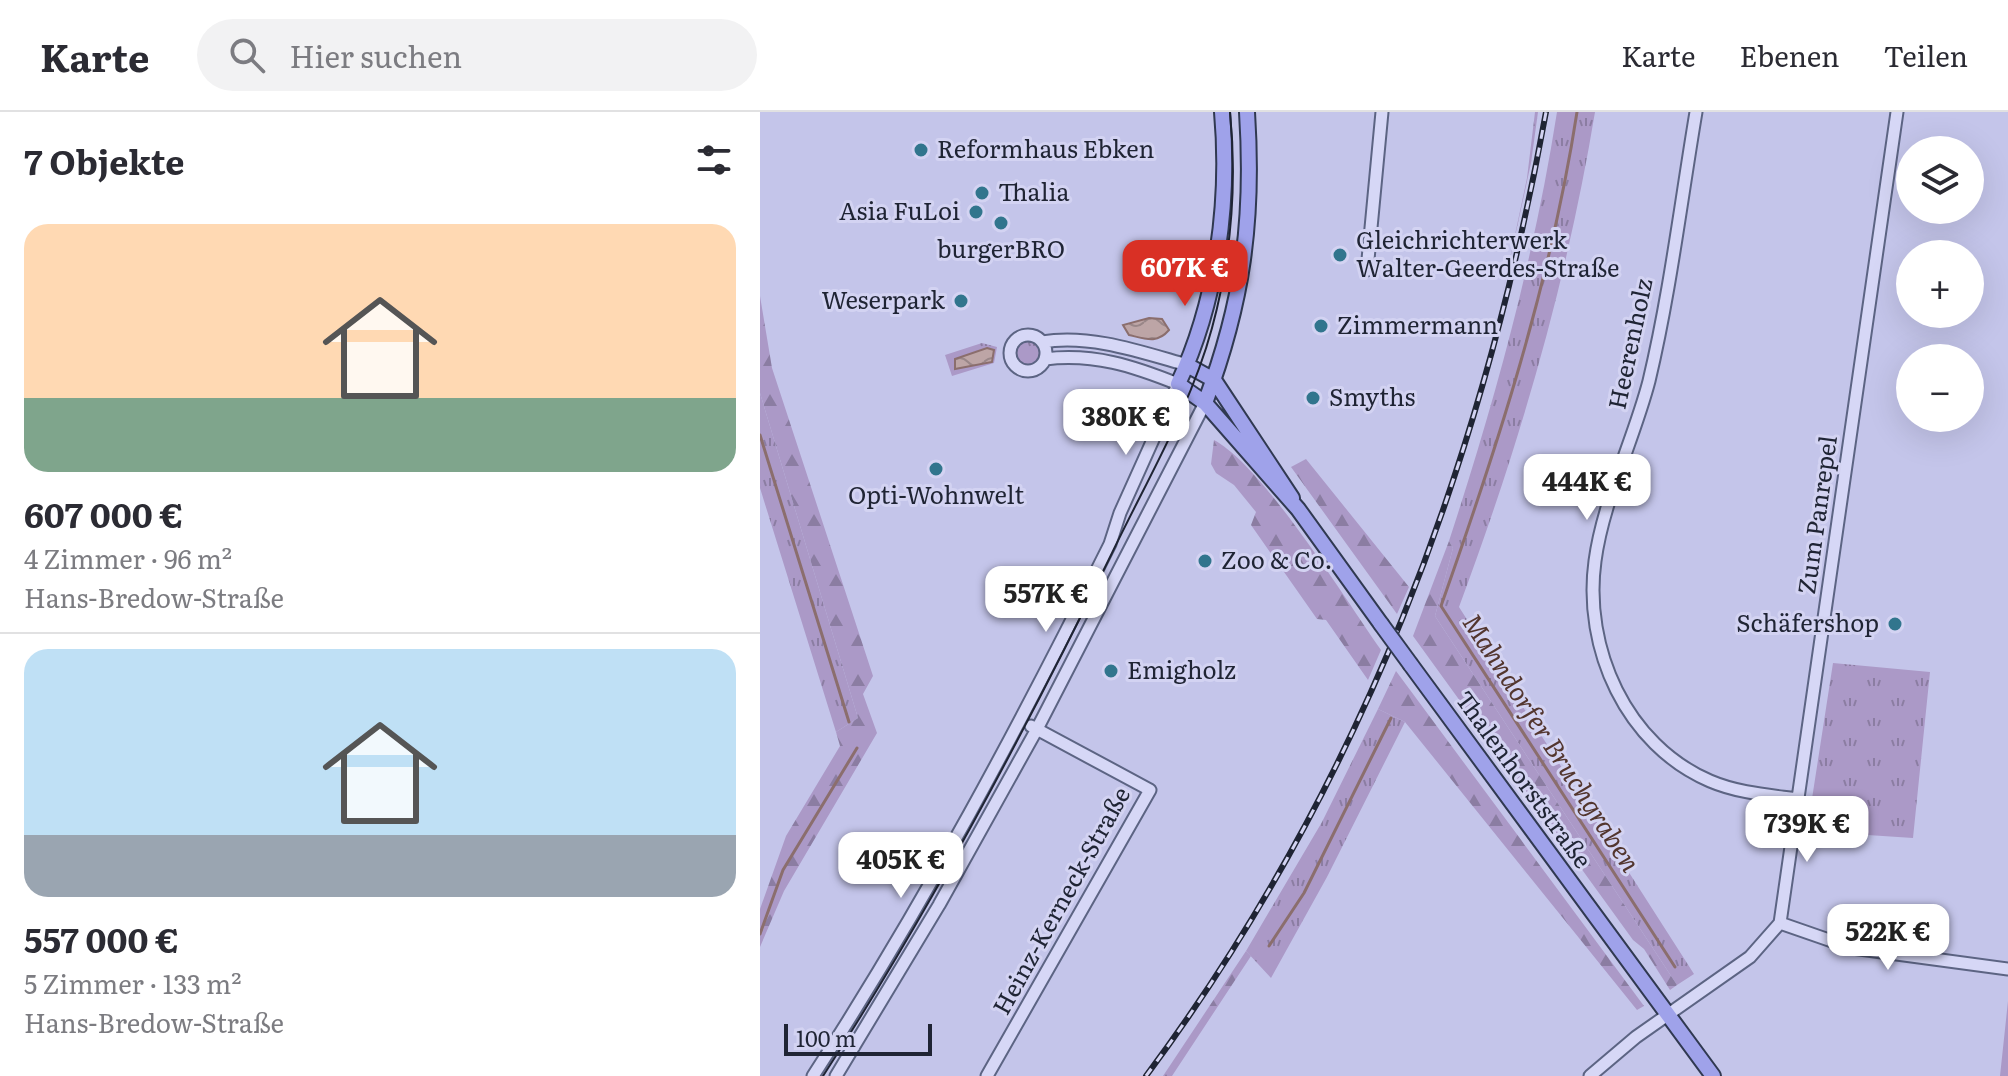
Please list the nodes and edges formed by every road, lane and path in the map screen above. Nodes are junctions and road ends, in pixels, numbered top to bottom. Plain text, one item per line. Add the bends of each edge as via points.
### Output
1 (1222, 112) edge
2 (1247, 112) edge
3 (1382, 112) edge
4 (1696, 112) edge
5 (1897, 112) edge
6 (1367, 270) dead end
7 (1042, 342) junction
8 (1045, 359) junction
9 (1187, 365) junction
10 (1214, 380) junction
11 (1178, 384) junction
12 (1205, 403) junction
13 (1298, 509) junction
14 (1021, 720) junction
15 (1037, 729) junction
16 (1798, 799) junction
17 (1780, 923) junction
18 (2008, 969) edge
19 (1668, 1013) junction
20 (813, 1076) edge
21 (836, 1076) edge
22 (987, 1076) edge
23 (1590, 1076) edge
24 (1713, 1076) edge

1 - 9 main road via 1224,179 1216,260
2 - 10 main road via 1244,266
3 - 6 street
4 - 16 street, Heerenholz via 1656,347 1595,559 1593,613 1607,673 1657,746 1707,780
5 - 16 street, Zum Panrepel
7 - 8 street
7 - 8 street via 1031,334 1018,337 1009,356 1027,371
7 - 9 street via 1094,342
8 - 11 street via 1109,359
9 - 10 main road
9 - 11 main road
10 - 12 main road
10 - 13 main road, Thalenhorststraße
11 - 12 main road, Thalenhorststraße
11 - 14 street via 1110,544
12 - 13 main road, Thalenhorststraße
12 - 15 street
13 - 19 main road, Thalenhorststraße, bridge
14 - 15 street, Heinz-Kerneck-Straße
14 - 20 street via 926,893
15 - 21 street
15 - 22 street, Heinz-Kerneck-Straße via 1150,790
16 - 17 street, Zum Panrepel
17 - 18 street via 1852,948
17 - 19 street via 1750,957
19 - 23 street
19 - 24 main road, Thalenhorststraße

